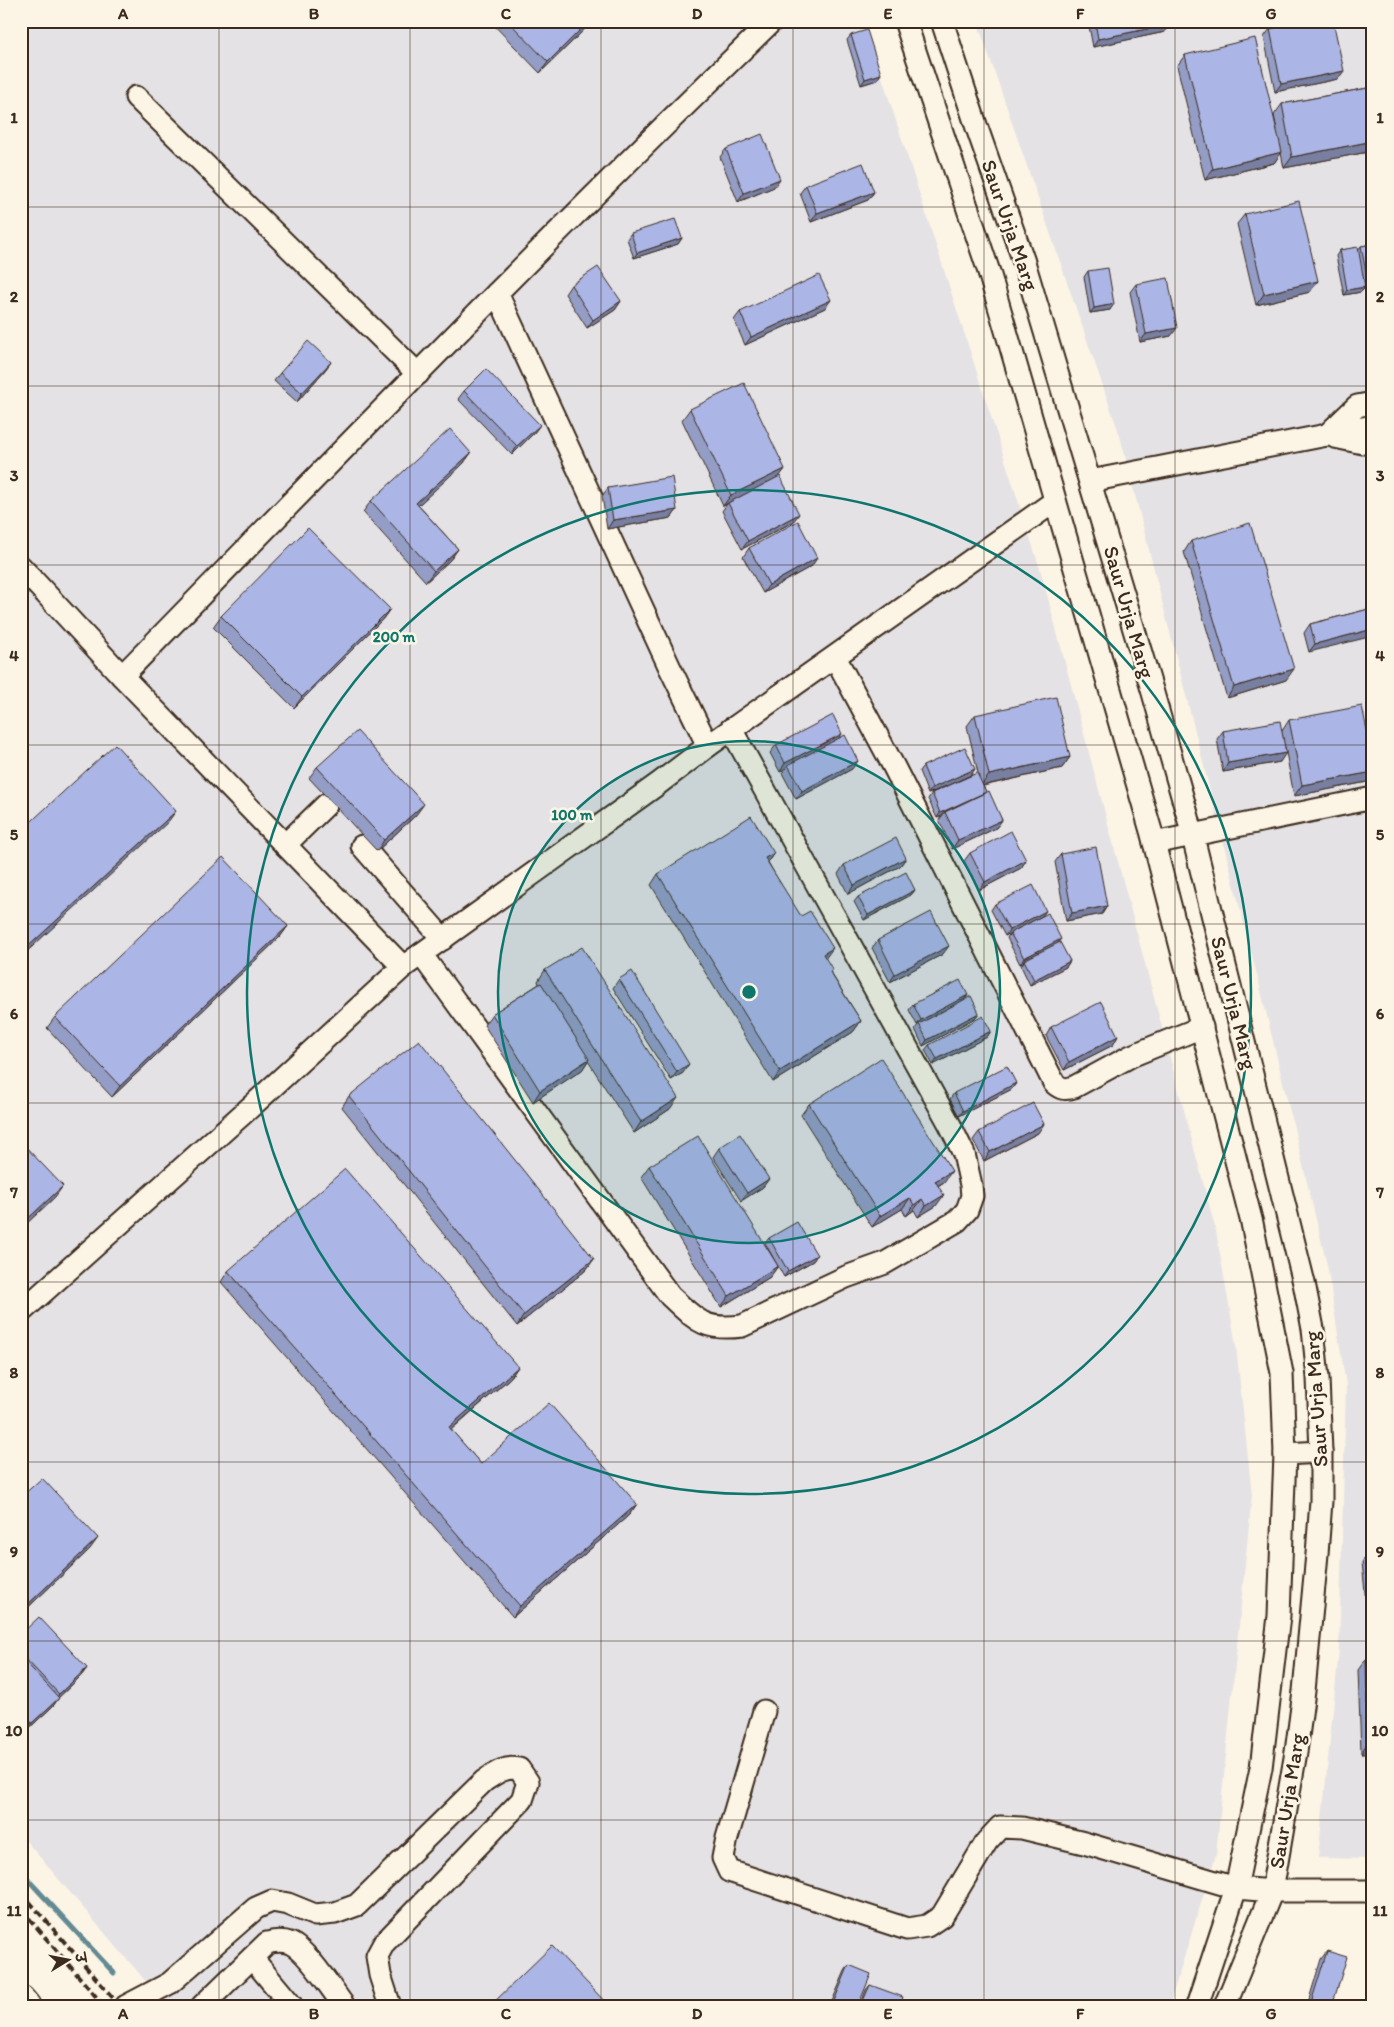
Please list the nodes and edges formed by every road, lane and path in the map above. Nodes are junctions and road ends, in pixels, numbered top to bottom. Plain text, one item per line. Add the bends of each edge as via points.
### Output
1 (772, 21) edge
2 (905, 21) edge
3 (942, 21) edge
4 (136, 97) dead end
5 (498, 293) junction
6 (418, 374) junction
7 (1373, 403) edge
8 (1373, 426) edge
9 (1327, 435) junction
10 (1373, 442) edge
11 (1090, 481) junction
12 (1056, 500) junction
13 (21, 567) edge
14 (835, 657) junction
15 (122, 676) junction
16 (732, 729) junction
17 (708, 746) junction
18 (1373, 798) edge
19 (327, 804) dead end
20 (1192, 835) junction
21 (1154, 843) junction
22 (285, 845) junction
23 (362, 846) dead end
24 (442, 939) junction
25 (421, 954) junction
26 (403, 967) junction
27 (1202, 1027) junction
28 (21, 1312) edge
29 (1321, 1452) junction
30 (1286, 1454) junction
31 (764, 1711) dead end
32 (1236, 1888) junction
33 (1272, 1891) junction
34 (1373, 1891) edge
35 (252, 1958) junction
36 (21, 2000) edge
37 (26, 2006) edge
38 (126, 2006) edge
39 (202, 2006) edge
40 (292, 2006) edge
41 (344, 2006) edge
42 (390, 2006) edge
43 (1197, 2006) edge
44 (1226, 2006) edge

1 - 5 street
2 - 12 street, Saur Urja Marg via 990,272
3 - 11 street, Saur Urja Marg via 1024,262
4 - 6 street
5 - 6 street
5 - 17 street
6 - 15 street
7 - 9 street via 1357,406
8 - 9 street
9 - 10 street
9 - 11 street
11 - 20 street, Saur Urja Marg
12 - 14 street
12 - 21 street, Saur Urja Marg
13 - 15 street
14 - 16 street
14 - 27 street via 1054,1083 1059,1088 1074,1087 1131,1056
15 - 22 street
16 - 17 street
16 - 25 street via 964,1154 972,1196 967,1210 958,1220 885,1262 742,1326 709,1326 693,1317 670,1296
17 - 24 street
18 - 20 street
19 - 22 street
20 - 21 street
20 - 29 street, Saur Urja Marg via 1304,1282 1318,1378
21 - 27 street, Saur Urja Marg
22 - 26 street
23 - 24 street
24 - 25 street
25 - 26 street
26 - 28 street
27 - 30 street, Saur Urja Marg via 1252,1223 1271,1316 1282,1374
29 - 30 street
29 - 33 street, Saur Urja Marg via 1317,1554 1304,1691
30 - 32 street, Saur Urja Marg via 1279,1616 1261,1768
31 - 32 street via 727,1838 723,1858 729,1871 907,1929 927,1926 942,1916 987,1841 1000,1827 1022,1828 1084,1843
32 - 33 street
32 - 43 street, Saur Urja Marg
33 - 34 street
33 - 44 street, Saur Urja Marg
35 - 39 street
35 - 40 street
35 - 41 street via 267,1943 278,1940 290,1943 303,1952
36 - 37 main road
38 - 42 street via 170,1983 256,1908 272,1901 316,1915 335,1913 357,1905 484,1781 498,1771 510,1767 518,1769 528,1782 522,1800 384,1943 378,1956

